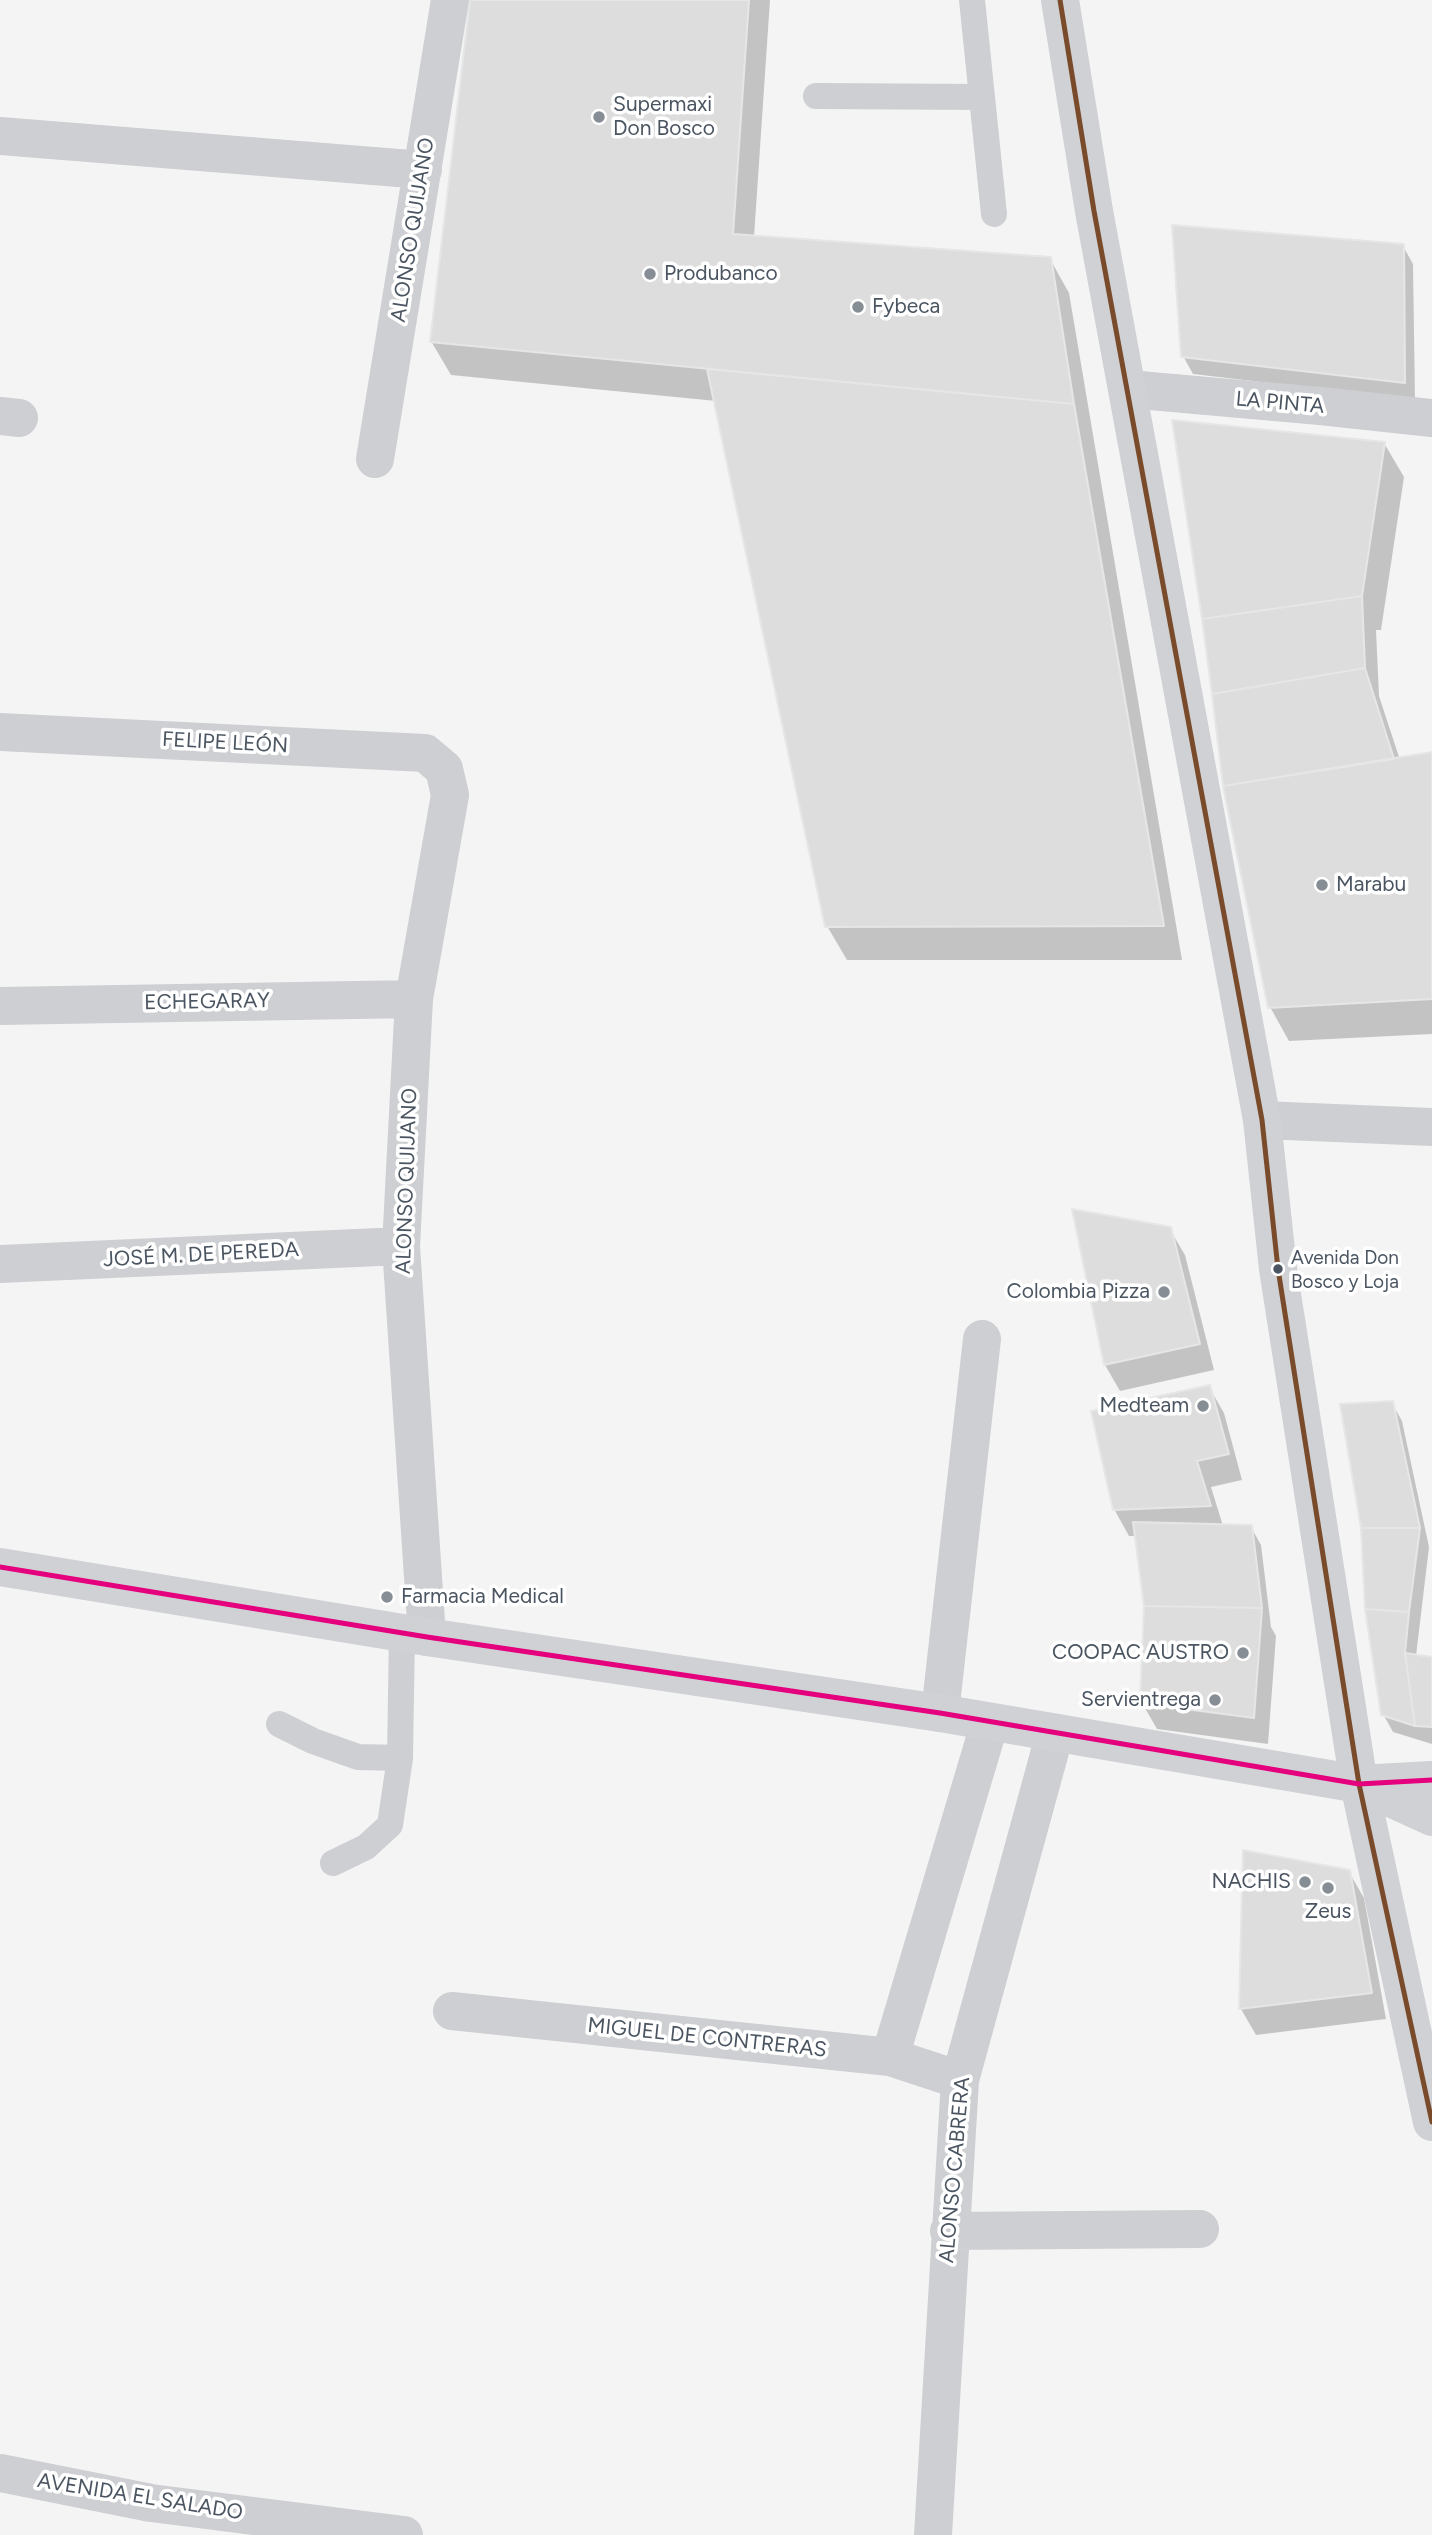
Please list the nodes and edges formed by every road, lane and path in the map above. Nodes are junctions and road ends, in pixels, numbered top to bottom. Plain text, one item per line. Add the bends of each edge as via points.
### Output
1 (450, 0) edge
2 (972, 0) edge
3 (1060, 0) edge
4 (816, 96) dead end
5 (981, 97) junction
6 (0, 136) edge
7 (423, 170) junction
8 (994, 214) dead end
9 (1128, 389) junction
10 (1432, 418) edge
11 (375, 459) dead end
12 (0, 732) edge
13 (444, 769) joint
14 (414, 999) junction
15 (0, 1006) edge
16 (1262, 1120) junction
17 (1432, 1127) edge
18 (401, 1246) junction
19 (0, 1264) edge
20 (982, 1339) dead end
21 (0, 1567) edge
22 (415, 1635) junction
23 (940, 1713) junction
24 (990, 1722) junction
25 (279, 1724) dead end
26 (1055, 1733) junction
27 (400, 1758) junction
28 (1432, 1780) edge
29 (1359, 1784) junction
30 (1432, 1817) edge
31 (333, 1863) dead end
32 (452, 2011) dead end
33 (890, 2057) junction
34 (960, 2080) junction
35 (1432, 2122) edge
36 (1200, 2229) dead end
37 (949, 2231) junction
38 (0, 2473) edge
39 (151, 2519) edge
40 (404, 2535) edge
41 (933, 2535) edge

1 - 7 street, ALONSO QUIJANO
2 - 5 lane
3 - 9 main road
4 - 5 lane
5 - 8 lane
6 - 7 street
7 - 11 street, ALONSO QUIJANO
9 - 10 street, LA PINTA
9 - 16 main road
12 - 13 street, FELIPE LEÓN via 425,753
13 - 14 street, ALONSO QUIJANO via 450,795
14 - 15 street, ECHEGARAY
14 - 18 street, ALONSO QUIJANO
16 - 17 street
16 - 29 main road via 1278,1269
18 - 19 street, JOSÉ M. DE PEREDA
18 - 22 street, ALONSO QUIJANO
20 - 23 street
21 - 22 main road
22 - 23 main road
22 - 27 lane
23 - 24 main road
24 - 26 main road
24 - 33 street
25 - 27 lane via 358,1758
26 - 29 main road
26 - 34 street, ALONSO CABRERA
27 - 31 lane via 390,1825 366,1847
28 - 29 main road
29 - 30 main road
29 - 35 main road
32 - 33 street, MIGUEL DE CONTRERAS
33 - 34 street, MIGUEL DE CONTRERAS
34 - 37 street, ALONSO CABRERA
36 - 37 street
37 - 41 street, ALONSO CABRERA
38 - 39 street, AVENIDA EL SALADO
39 - 40 street, AVENIDA EL SALADO

